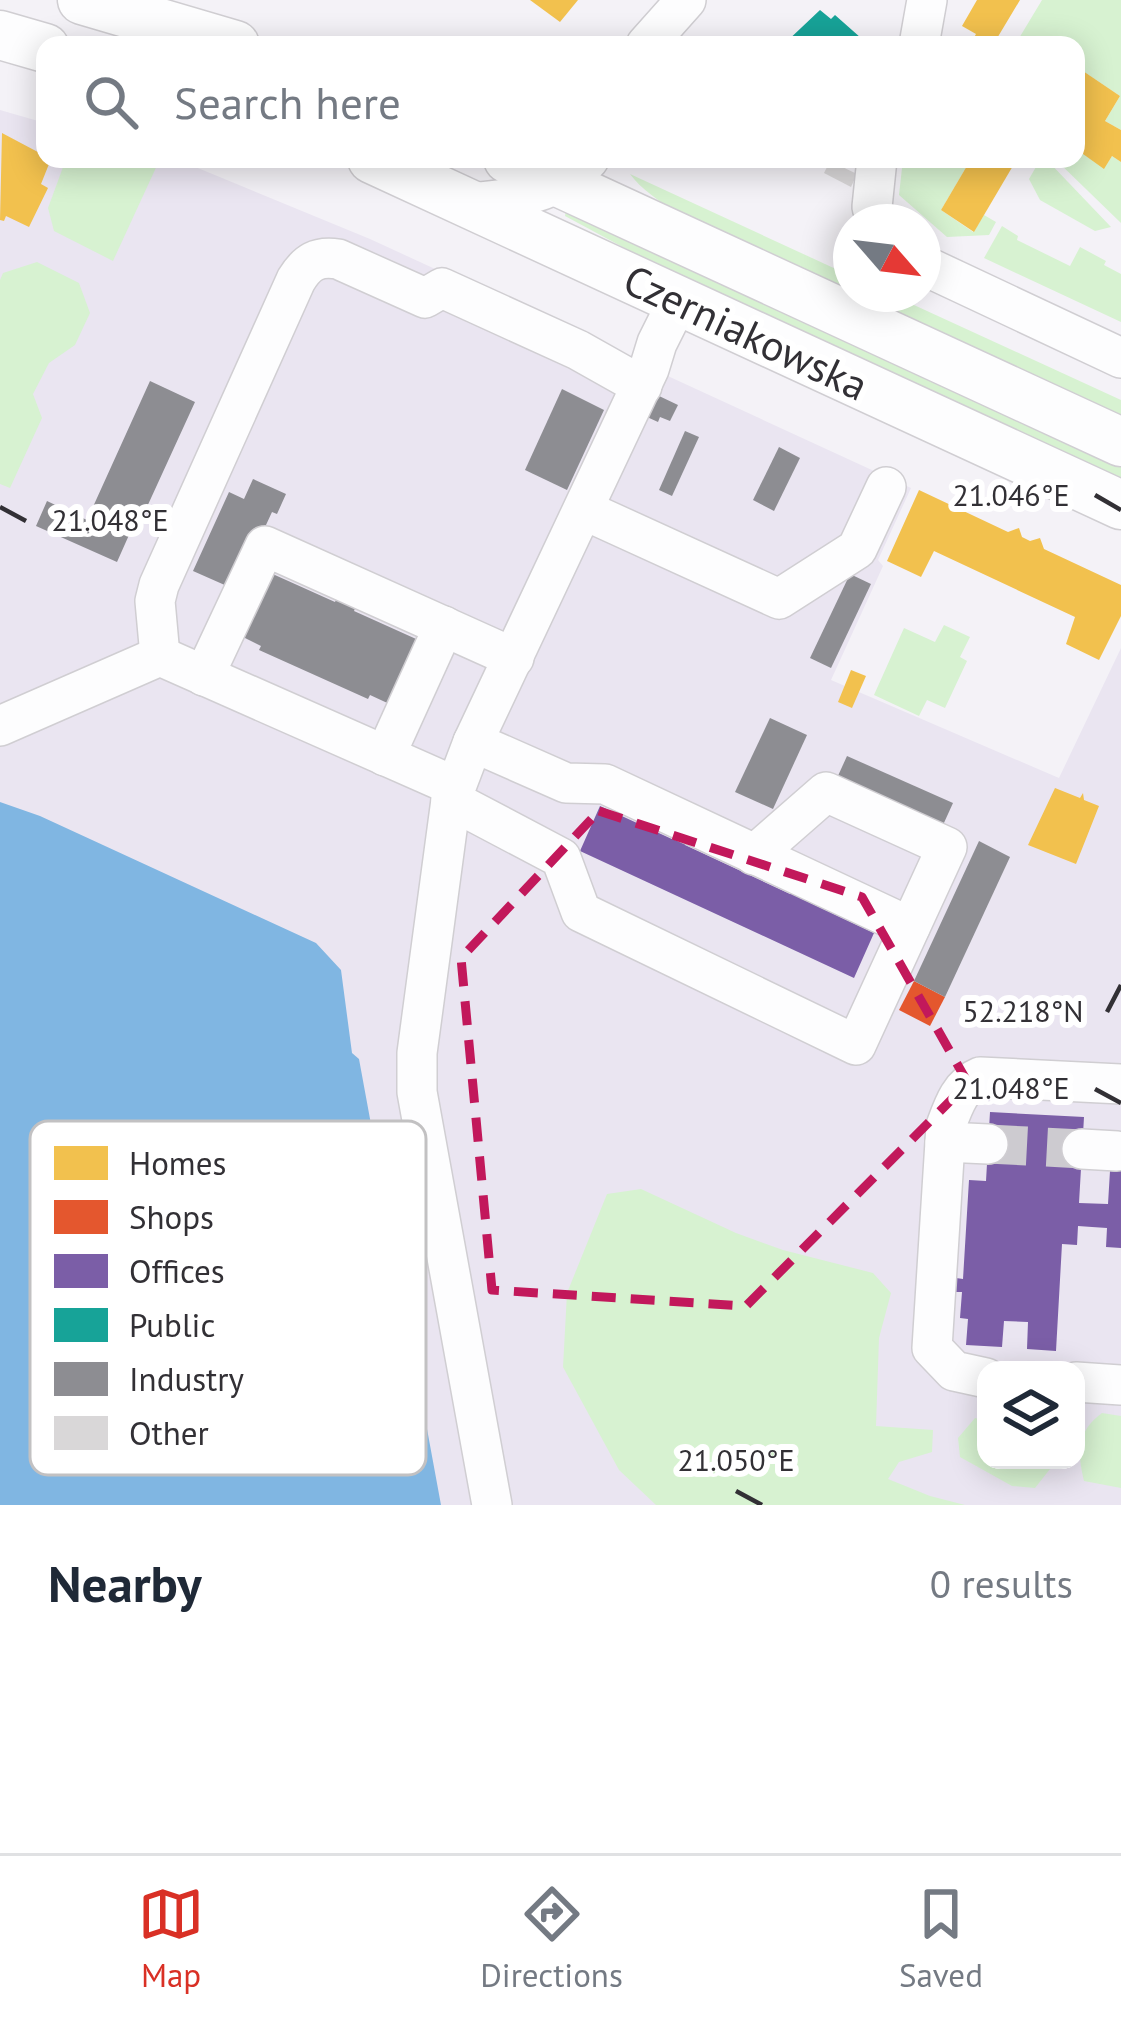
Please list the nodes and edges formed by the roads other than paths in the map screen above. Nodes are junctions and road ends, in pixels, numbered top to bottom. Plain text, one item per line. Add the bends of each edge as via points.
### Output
1 (82, 0) edge
2 (927, 0) edge
3 (0, 34) edge
4 (204, 36) edge
5 (921, 36) edge
6 (36, 45) edge
7 (392, 168) edge
8 (607, 168) edge
9 (876, 168) edge
10 (550, 171) edge
11 (468, 203) junction
12 (872, 204) edge
13 (650, 225) junction
14 (587, 259) junction
15 (941, 273) edge
16 (677, 301) junction
17 (1121, 358) edge
18 (641, 386) junction
19 (1121, 442) edge
20 (886, 487) dead end
21 (1121, 505) edge
22 (584, 510) junction
23 (444, 626) junction
24 (160, 656) junction
25 (514, 658) junction
26 (204, 676) junction
27 (9, 711) edge
28 (473, 742) junction
29 (385, 756) junction
30 (452, 793) junction
31 (754, 855) junction
32 (910, 927) junction
33 (1121, 1084) edge
34 (422, 1121) edge
35 (426, 1142) edge
36 (945, 1142) junction
37 (988, 1144) tunnel mouth
38 (977, 1376) edge
39 (1085, 1383) edge
40 (1121, 1385) edge
41 (492, 1505) edge

1 - 4 main road
2 - 5 street
3 - 6 main road
7 - 11 main road, Czerniakowska
8 - 13 street
9 - 12 street
10 - 11 street
10 - 13 main road, Czerniakowska
10 - 14 street via 558,226
11 - 14 main road, Czerniakowska
13 - 19 main road, Czerniakowska
14 - 16 main road, Czerniakowska
15 - 17 street
16 - 18 street
16 - 21 main road, Czerniakowska
18 - 22 street
18 - 24 street via 442,287 425,298 338,260 312,261 296,280 159,585
20 - 22 street via 856,549 779,599
22 - 25 street
23 - 25 street
23 - 26 street via 265,546
23 - 29 street
24 - 26 street
24 - 27 street
25 - 28 street
26 - 29 street
28 - 30 street
28 - 31 street via 566,783 605,784
29 - 30 street
30 - 32 street via 561,858 580,912 856,1045
30 - 34 street via 417,1052
31 - 32 street
31 - 32 street via 826,792 947,847
33 - 36 street via 980,1077 954,1104
35 - 41 street
36 - 37 street
36 - 38 street via 932,1348 954,1371
39 - 40 street

